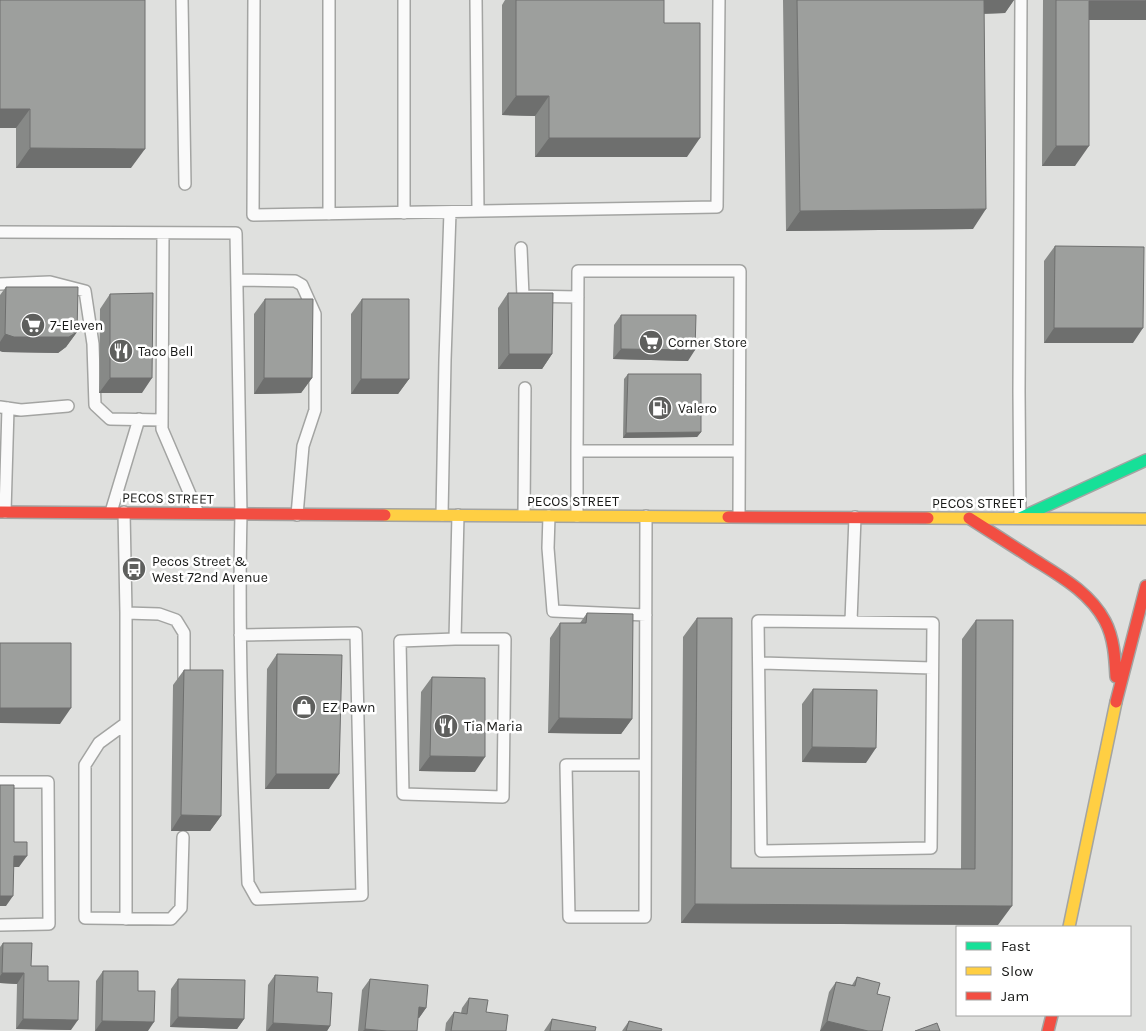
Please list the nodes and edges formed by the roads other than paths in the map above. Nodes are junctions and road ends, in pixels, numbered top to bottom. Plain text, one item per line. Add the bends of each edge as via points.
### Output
1 (182, 0) edge
2 (254, 0) edge
3 (329, 0) edge
4 (404, 0) edge
5 (476, 0) edge
6 (719, 0) edge
7 (1021, 0) edge
8 (185, 184) dead end
9 (478, 211) junction
10 (450, 212) junction
11 (404, 213) junction
12 (329, 214) junction
13 (0, 232) edge
14 (163, 233) junction
15 (521, 248) dead end
16 (237, 280) junction
17 (0, 284) edge
18 (578, 297) junction
19 (525, 388) dead end
20 (68, 406) dead end
21 (4, 408) edge
22 (139, 420) junction
23 (162, 420) junction
24 (739, 450) junction
25 (578, 451) junction
26 (1146, 460) edge
27 (2, 512) edge
28 (111, 512) junction
29 (124, 512) junction
30 (198, 513) junction
31 (241, 514) junction
32 (297, 515) junction
33 (442, 515) junction
34 (458, 515) junction
35 (524, 515) junction
36 (549, 515) junction
37 (577, 516) junction
38 (646, 516) junction
39 (738, 516) junction
40 (855, 517) junction
41 (969, 518) junction
42 (1020, 518) junction
43 (1146, 519) edge
44 (1146, 586) edge
45 (126, 613) junction
46 (646, 615) junction
47 (851, 622) junction
48 (240, 635) junction
49 (455, 639) junction
50 (759, 663) junction
51 (932, 668) junction
52 (184, 682) edge
53 (1115, 708) junction
54 (125, 724) junction
55 (645, 765) junction
56 (0, 782) edge
57 (183, 837) dead end
58 (126, 919) junction
59 (0, 925) edge
60 (1069, 926) edge
61 (1052, 1016) edge
62 (1048, 1031) edge

1 - 8 lane
2 - 12 lane via 253,215
3 - 12 lane
4 - 11 lane
5 - 9 lane
6 - 9 lane via 717,207
7 - 42 lane
9 - 10 lane
10 - 11 lane
10 - 33 lane
11 - 12 lane
13 - 14 lane
14 - 16 lane via 236,233
14 - 23 lane
15 - 18 lane via 523,296
16 - 31 lane
16 - 32 lane via 295,281 302,285 315,314 315,410 303,446
17 - 22 lane via 50,282 85,291 93,344 95,405 110,419
18 - 24 lane via 578,271 740,271
18 - 25 lane
19 - 35 lane
20 - 21 lane via 21,410
21 - 27 lane
22 - 23 lane
22 - 28 lane
23 - 30 lane via 162,429
24 - 25 lane
24 - 39 lane
25 - 37 lane
26 - 42 main road
27 - 28 main road, PECOS STREET
28 - 29 main road, PECOS STREET
29 - 30 main road, PECOS STREET
29 - 45 lane
30 - 31 main road, PECOS STREET
31 - 32 main road, PECOS STREET
31 - 48 lane
32 - 33 main road, PECOS STREET
33 - 34 main road, PECOS STREET
34 - 35 main road, PECOS STREET
34 - 49 lane
35 - 36 main road, PECOS STREET
36 - 37 main road, PECOS STREET
36 - 46 lane via 553,610
37 - 38 main road, PECOS STREET
38 - 39 main road, PECOS STREET
38 - 46 lane
39 - 40 main road, PECOS STREET
40 - 41 main road, PECOS STREET
40 - 47 lane
41 - 42 main road, PECOS STREET
41 - 53 main road via 1069,582 1093,603 1108,626 1112,639 1116,667
42 - 43 main road, PECOS STREET
44 - 53 main road
45 - 52 lane via 159,614 176,620 184,633
45 - 54 lane
46 - 55 lane
47 - 50 lane via 758,621
47 - 51 lane via 933,622
48 - 48 lane via 356,633 362,895 257,899 248,883
49 - 49 lane via 505,639 503,796 403,794 400,641
50 - 51 lane
50 - 51 lane via 761,852 931,848
53 - 60 main road
54 - 58 lane
54 - 58 lane via 99,743 85,765 85,918
55 - 55 lane via 566,765 569,917 645,917
56 - 59 lane via 48,782 49,924
57 - 58 lane via 181,908 171,919
61 - 62 main road

